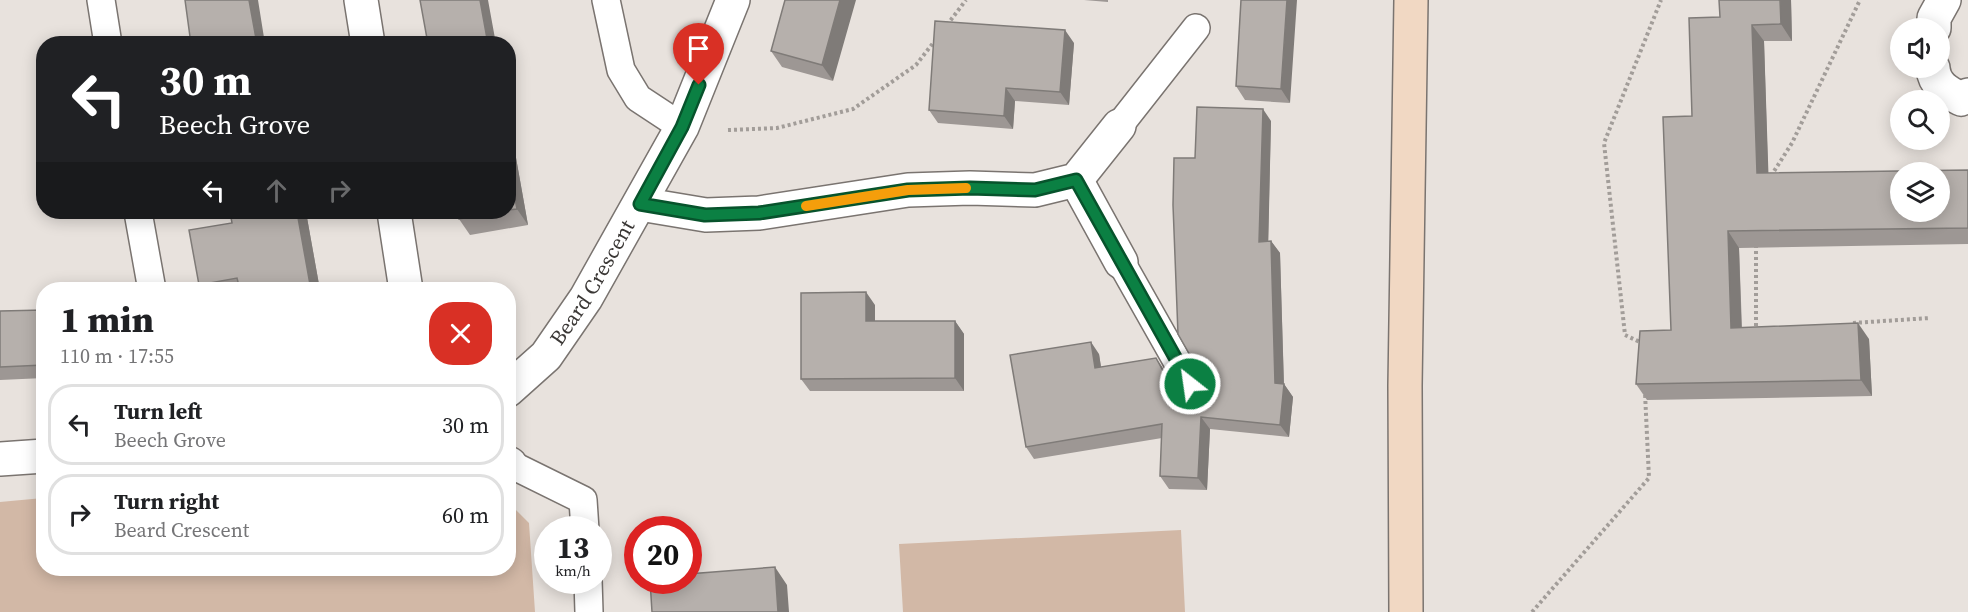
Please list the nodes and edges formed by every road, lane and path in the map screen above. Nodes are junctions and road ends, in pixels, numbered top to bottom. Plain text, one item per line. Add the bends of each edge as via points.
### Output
1 (101, 0) edge
2 (361, 0) edge
3 (606, 0) edge
4 (733, 0) edge
5 (966, 0) edge
6 (1411, 0) edge
7 (1661, 0) edge
8 (1860, 0) edge
9 (1944, 0) edge
10 (1934, 18) edge
11 (944, 28) edge
12 (1196, 28) dead end
13 (107, 36) edge
14 (367, 36) edge
15 (937, 37) edge
16 (1936, 78) edge
17 (1968, 95) edge
18 (1119, 126) joint
19 (682, 127) junction
20 (1076, 180) junction
21 (1768, 180) edge
22 (640, 204) junction
23 (139, 219) edge
24 (395, 219) edge
25 (1756, 242) edge
26 (1121, 262) joint
27 (151, 282) edge
28 (405, 282) edge
29 (1930, 318) dead end
30 (1849, 324) edge
31 (1745, 332) edge
32 (1653, 343) edge
33 (516, 383) edge
34 (1190, 384) edge
35 (1645, 391) edge
36 (36, 457) edge
37 (0, 459) edge
38 (516, 467) edge
39 (584, 516) edge
40 (589, 594) edge
41 (590, 612) edge
42 (1406, 612) edge
43 (1532, 612) edge

1 - 13 lane
2 - 14 street
3 - 19 lane via 621,70 632,89 638,98
4 - 19 street, Beard Crescent
5 - 11 path
6 - 42 street
7 - 32 path via 1604,143 1625,335 1642,344
8 - 21 path via 1792,143
9 - 10 street
12 - 18 lane
15 - 19 path via 916,65 853,109 777,128
16 - 17 street via 1941,89 1961,99
18 - 20 street
19 - 22 street, Beard Crescent
20 - 22 street via 1035,190 908,190 759,213 705,215
20 - 26 street
22 - 33 street, Beard Crescent via 586,298 546,356
23 - 27 lane
24 - 28 street
25 - 31 path via 1756,331
26 - 34 lane
29 - 30 path
35 - 43 path via 1649,478
36 - 37 street
38 - 39 lane via 583,500
40 - 41 lane

